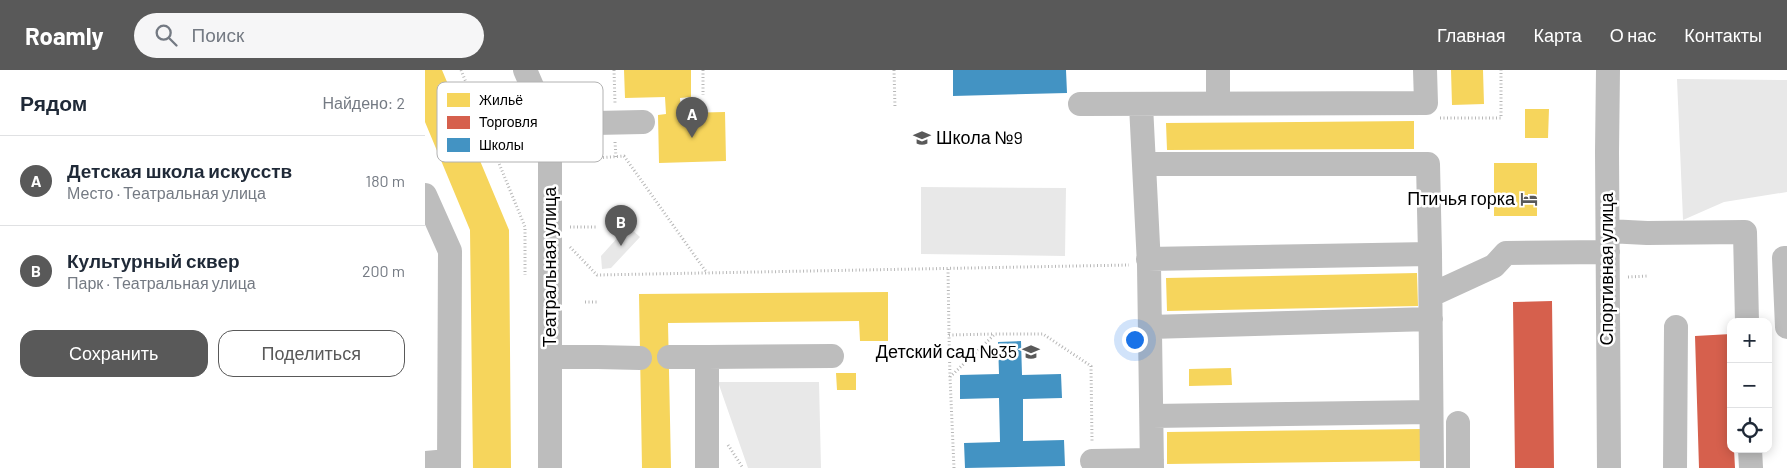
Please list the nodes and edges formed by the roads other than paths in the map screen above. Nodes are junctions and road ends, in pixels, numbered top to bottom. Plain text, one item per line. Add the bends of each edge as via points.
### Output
1 (525, 70) edge
2 (1218, 70) edge
3 (1425, 70) edge
4 (1608, 70) edge
5 (530, 82) edge
6 (1219, 103) junction
7 (1080, 104) dead end
8 (1141, 105) junction
9 (643, 122) dead end
10 (603, 123) edge
11 (550, 162) edge
12 (1144, 164) junction
13 (425, 195) edge
14 (1608, 241) junction
15 (1430, 254) junction
16 (1787, 258) edge
17 (1149, 262) junction
18 (1431, 295) junction
19 (1747, 318) edge
20 (1431, 319) junction
21 (1151, 327) junction
22 (1676, 327) dead end
23 (1787, 327) edge
24 (707, 356) junction
25 (832, 356) dead end
26 (669, 357) dead end
27 (550, 358) junction
28 (640, 358) dead end
29 (1431, 412) junction
30 (1152, 416) junction
31 (1458, 423) dead end
32 (1750, 453) edge
33 (1092, 461) road end
34 (425, 463) edge
35 (448, 464) edge
36 (1152, 464) edge
37 (550, 468) edge
38 (707, 468) edge
39 (1432, 468) edge
40 (1459, 468) edge
41 (1609, 468) edge
42 (1675, 468) edge
43 (1751, 468) edge

1 - 5 street, Театральная улица
2 - 6 street
3 - 6 street via 1426,103
4 - 14 street, Спортивная улица
6 - 8 street
7 - 8 street
8 - 12 street
9 - 10 street
11 - 27 street, Театральная улица
12 - 15 street via 1428,164
12 - 17 street
13 - 35 street via 450,251
14 - 18 street via 1506,253 1494,266
14 - 19 street via 1647,233 1745,232
14 - 41 street, Спортивная улица
15 - 17 street
15 - 18 street
16 - 23 street via 1784,258
17 - 21 street
18 - 20 street
20 - 21 street
20 - 29 street
21 - 30 street
22 - 42 street
24 - 25 street
24 - 26 street
24 - 38 street
27 - 28 street
27 - 37 street, Театральная улица
29 - 30 street
29 - 39 street
30 - 36 street
31 - 40 street
32 - 43 street
33 - 36 street
34 - 35 street

